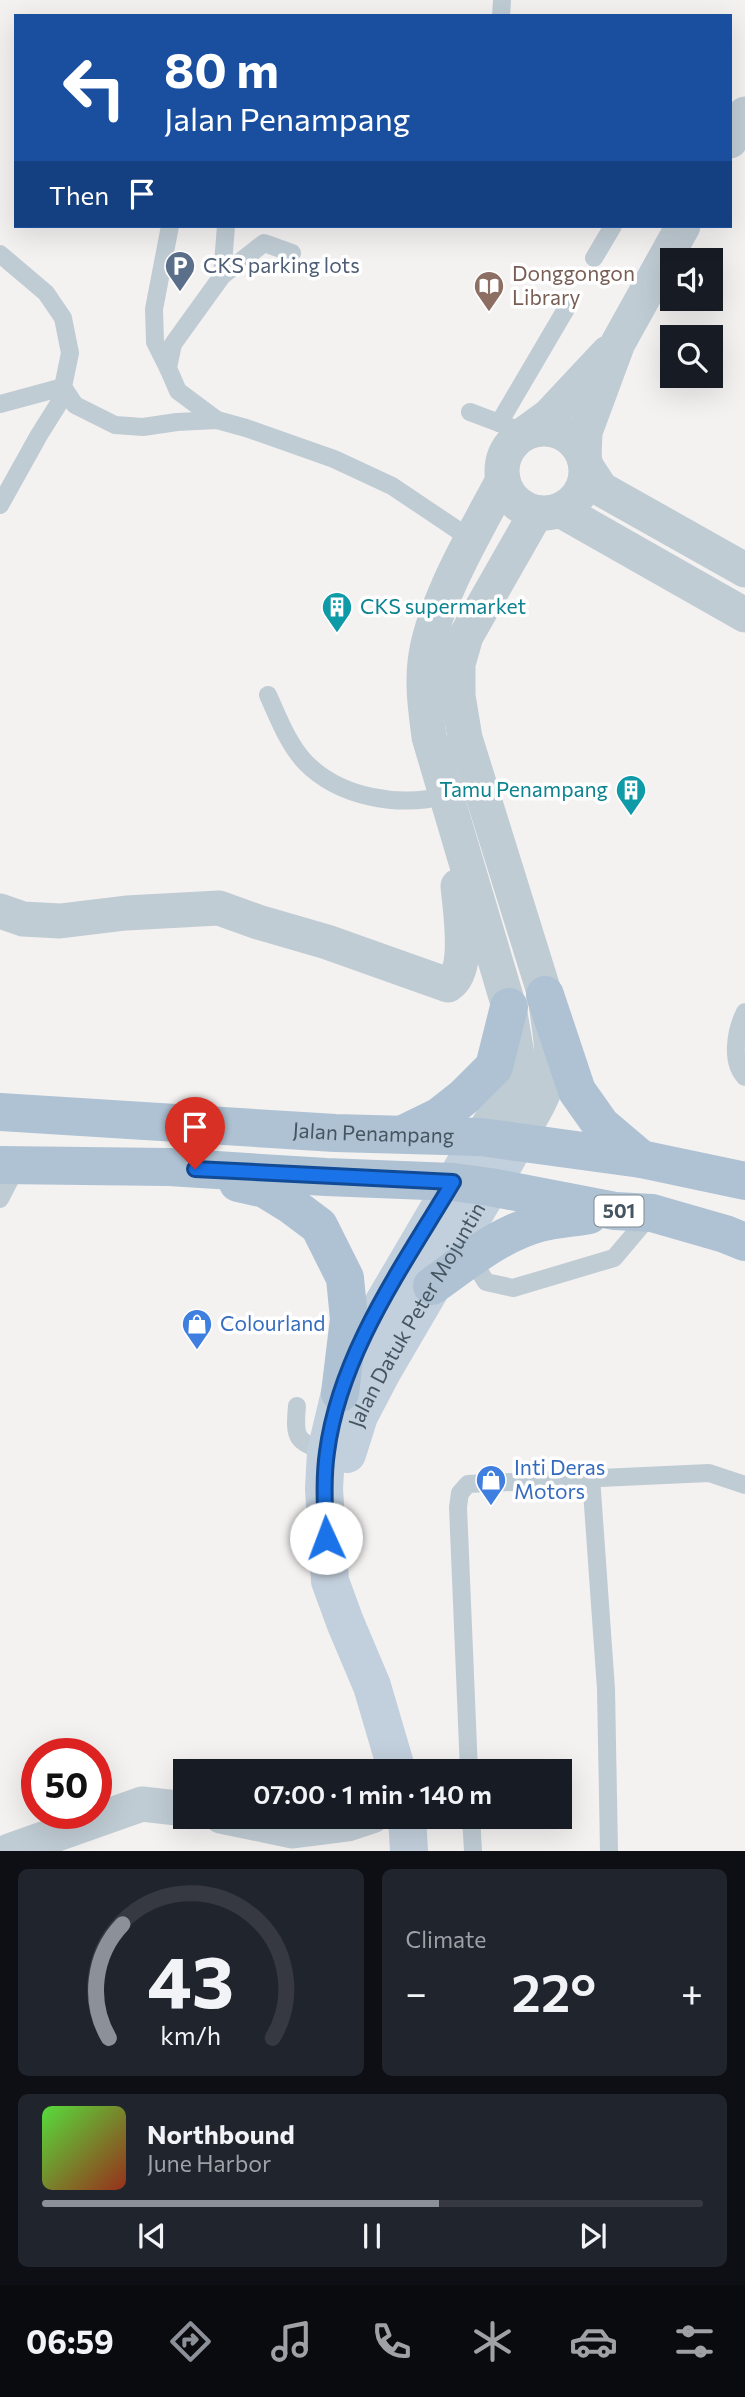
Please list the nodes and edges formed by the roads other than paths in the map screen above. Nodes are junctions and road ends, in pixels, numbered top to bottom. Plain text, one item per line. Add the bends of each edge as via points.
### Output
1 (745, 114) edge
2 (732, 137) edge
3 (170, 228) edge
4 (226, 228) edge
5 (612, 228) edge
6 (682, 228) edge
7 (265, 234) edge
8 (292, 253) dead end
9 (0, 254) edge
10 (594, 258) dead end
11 (222, 276) junction
12 (565, 309) dead end
13 (618, 343) junction
14 (168, 368) junction
15 (65, 389) junction
16 (0, 404) edge
17 (470, 412) dead end
18 (217, 421) junction
19 (513, 428) junction
20 (585, 462) junction
21 (502, 480) junction
22 (0, 505) edge
23 (548, 511) junction
24 (471, 539) junction
25 (742, 562) edge
26 (745, 615) edge
27 (268, 695) dead end
28 (438, 797) junction
29 (0, 911) edge
30 (545, 995) junction
31 (509, 1007) junction
32 (745, 1012) edge
33 (745, 1077) edge
34 (0, 1112) edge
35 (335, 1133) junction
36 (387, 1134) junction
37 (499, 1139) junction
38 (641, 1159) junction
39 (169, 1167) junction
40 (6, 1176) edge
41 (326, 1177) junction
42 (373, 1178) junction
43 (745, 1181) edge
44 (472, 1185) junction
45 (633, 1212) junction
46 (745, 1242) edge
47 (471, 1258) junction
48 (432, 1286) junction
49 (340, 1393) junction
50 (297, 1406) dead end
51 (327, 1452) junction
52 (591, 1477) junction
53 (745, 1485) edge
54 (326, 1538) junction
55 (393, 1759) edge
56 (468, 1759) edge
57 (173, 1808) edge
58 (283, 1829) edge
59 (309, 1829) edge
60 (408, 1829) edge
61 (471, 1829) edge
62 (9, 1851) edge
63 (409, 1851) edge
64 (472, 1851) edge
65 (609, 1851) edge

1 - 2 street
3 - 14 lane via 154,309 155,342
4 - 11 lane
5 - 10 lane
6 - 13 street
7 - 8 lane
7 - 11 lane
9 - 15 lane via 46,293 63,318 70,353
11 - 14 lane via 173,344
12 - 19 lane
13 - 19 street via 549,416
13 - 20 street via 585,432
14 - 18 lane via 178,391
15 - 16 lane
15 - 18 lane via 75,405 115,425 143,428
15 - 22 lane
17 - 19 lane
18 - 24 lane via 334,459 380,480
19 - 20 street via 564,434 573,440
19 - 21 street via 515,441 506,452
20 - 23 street via 580,493 571,503
20 - 25 street via 601,489
21 - 23 street via 515,501
21 - 24 street
23 - 24 street via 485,541
23 - 26 street
23 - 30 street via 466,636 458,664 465,738
24 - 28 street via 433,628 425,661 424,701
27 - 28 lane via 303,761 321,775 363,795
28 - 29 street via 458,885 462,950 460,971 448,985 219,908 60,921 23,919
28 - 31 street
30 - 37 street via 551,1070 540,1100
30 - 38 main road via 577,1091 601,1125
31 - 36 main road via 494,1067 440,1116
31 - 37 street via 518,1061
32 - 33 lane via 738,1025 736,1051
34 - 35 main road, Jalan Penampang
35 - 36 main road, Jalan Penampang
35 - 41 main road via 348,1148 337,1173
36 - 37 main road, Jalan Penampang
36 - 42 main road via 365,1140 358,1152 356,1162 362,1174
37 - 38 main road, Jalan Penampang
37 - 44 main road, Jalan Datuk Peter Mojuntin
38 - 43 main road, Jalan Penampang
39 - 40 main road, 501
39 - 41 main road, 501
39 - 49 main road via 265,1189 319,1226 345,1278 349,1319
41 - 42 main road, 501
42 - 44 main road, 501
44 - 45 main road, 501
44 - 48 main road, Jalan Datuk Peter Mojuntin
44 - 49 main road, Jalan Datuk Peter Mojuntin via 364,1336
45 - 46 main road, 501
45 - 47 main road via 540,1223
45 - 47 lane via 614,1258 513,1288 486,1282
47 - 48 main road
48 - 54 main road, Jalan Datuk Peter Mojuntin via 359,1416
49 - 51 main road, Jalan Datuk Peter Mojuntin
50 - 51 lane via 295,1420 302,1443
51 - 54 main road, Jalan Datuk Peter Mojuntin
52 - 53 lane via 709,1473
52 - 56 lane via 468,1484 460,1493
52 - 65 lane via 606,1689
54 - 55 main road, Jalan Datuk Peter Mojuntin via 330,1581 372,1686
57 - 62 street via 142,1804
58 - 59 street
60 - 63 main road
61 - 64 lane

